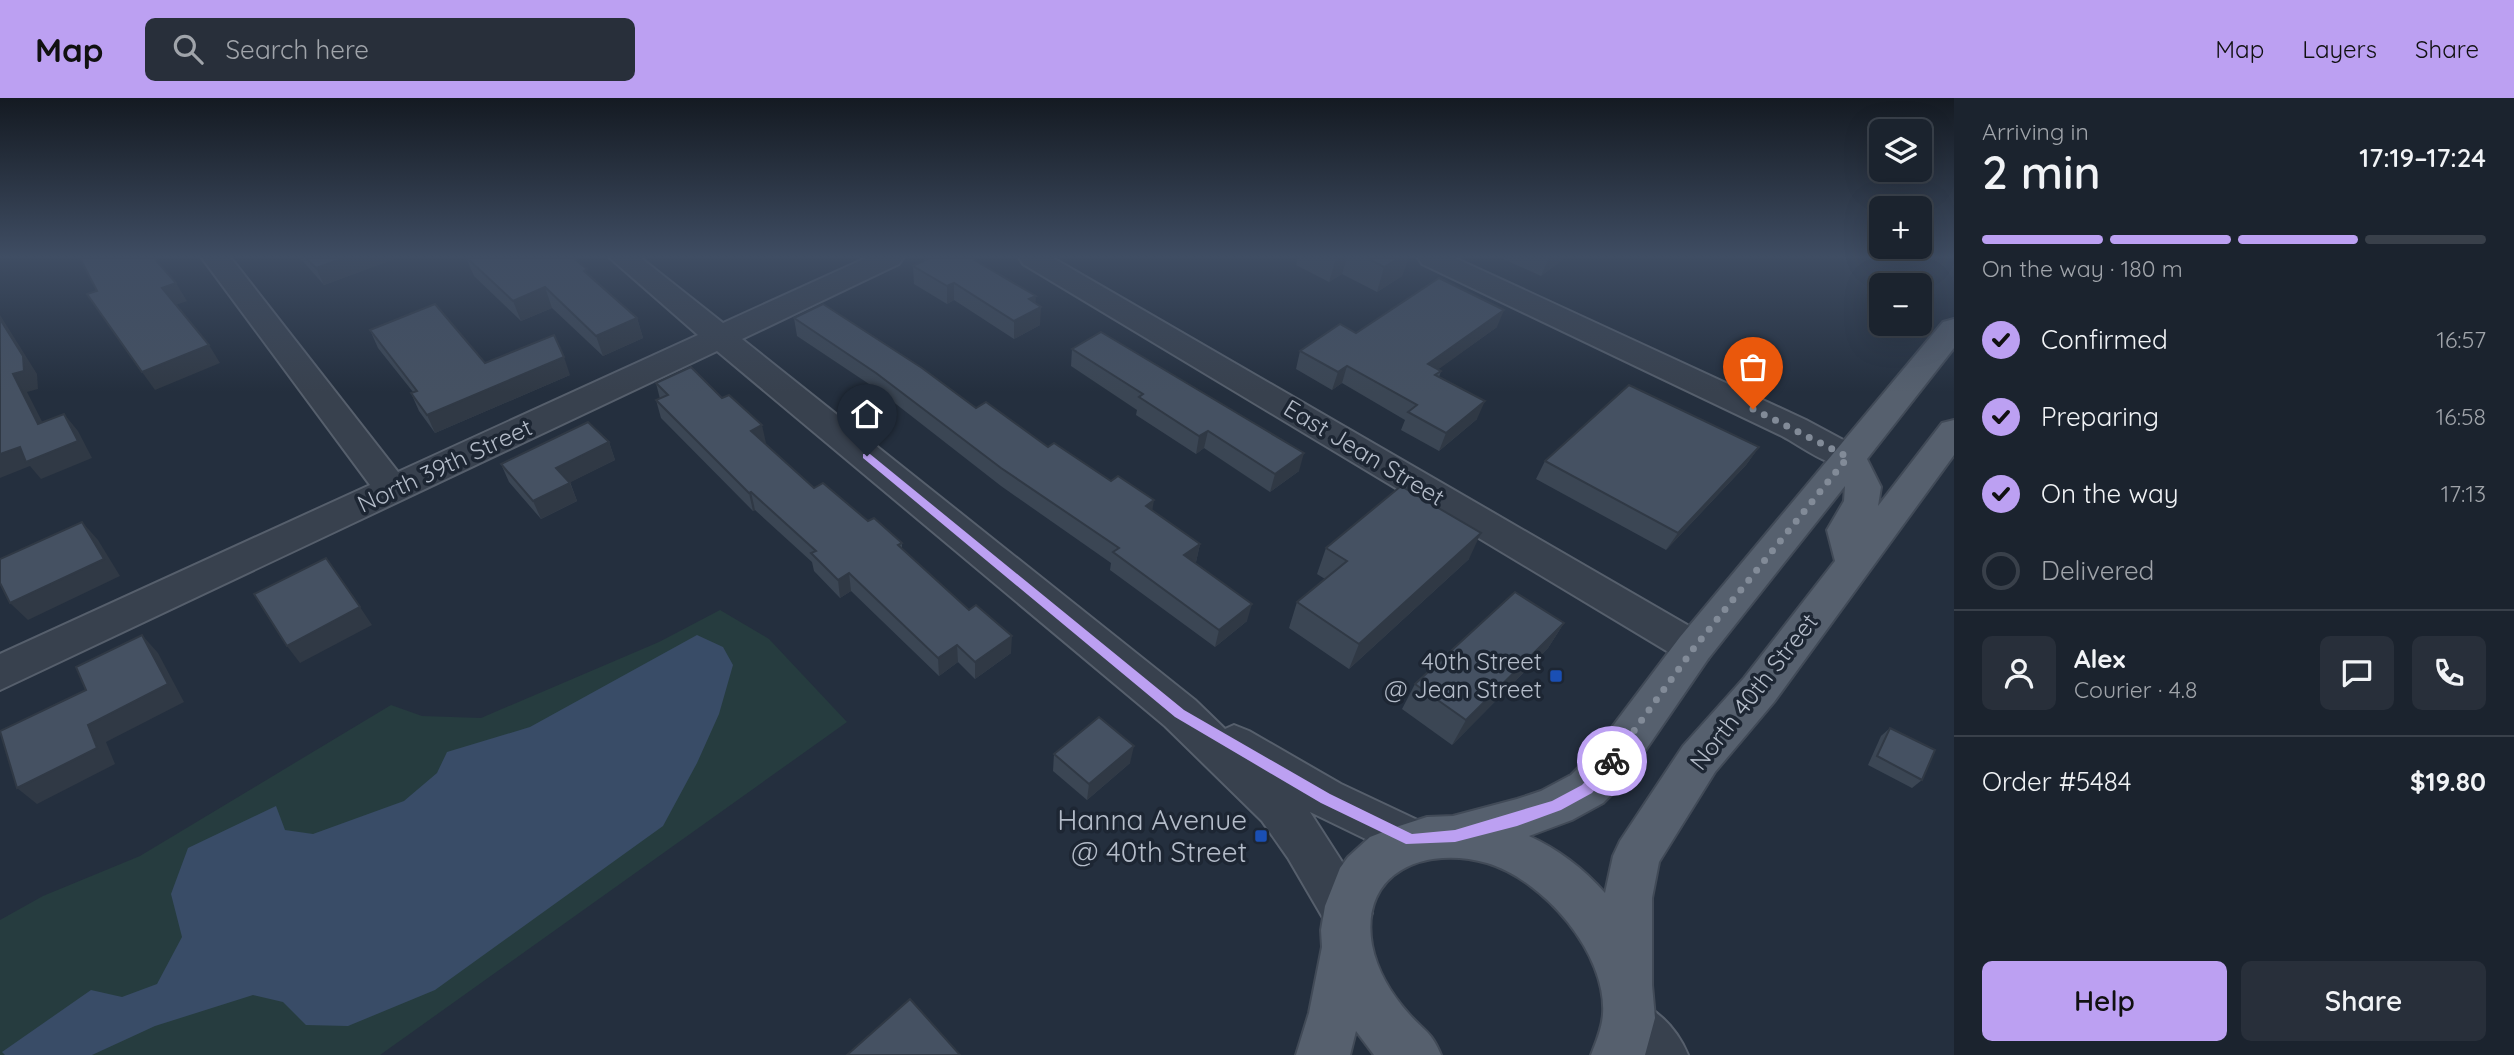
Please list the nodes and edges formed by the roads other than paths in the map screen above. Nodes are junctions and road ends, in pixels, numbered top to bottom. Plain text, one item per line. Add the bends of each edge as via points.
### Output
1 (250, 303) edge
2 (679, 303) edge
3 (792, 303) edge
4 (1109, 303) edge
5 (1527, 303) edge
6 (1954, 328) edge
7 (720, 336) junction
8 (1954, 431) edge
9 (1848, 457) junction
10 (393, 491) junction
11 (1854, 561) junction
12 (1694, 648) junction
13 (0, 673) edge
14 (1180, 713) junction
15 (1433, 838) junction
16 (1347, 929) junction
17 (1634, 1029) edge
18 (1323, 1055) edge
19 (1414, 1055) edge

1 - 10 street
2 - 7 street
3 - 7 street, North 39th Street
4 - 12 street, East Jean Street
5 - 9 street
6 - 9 main road
7 - 10 street, North 39th Street
7 - 14 street
8 - 11 main road, North 40th Street
9 - 11 main road via 1863,481 1864,499 1846,530
9 - 12 main road
10 - 13 street, North 39th Street
11 - 17 main road, North 40th Street via 1759,690 1699,759 1637,856 1629,898
12 - 15 main road via 1587,789 1517,820
14 - 15 street via 1325,798
14 - 16 street via 1278,807 1305,843
15 - 16 main road via 1380,855 1358,880
15 - 17 main road via 1491,843 1528,858 1562,882 1592,912 1614,946
16 - 18 main road via 1335,1013
16 - 19 main road via 1357,981 1377,1017

